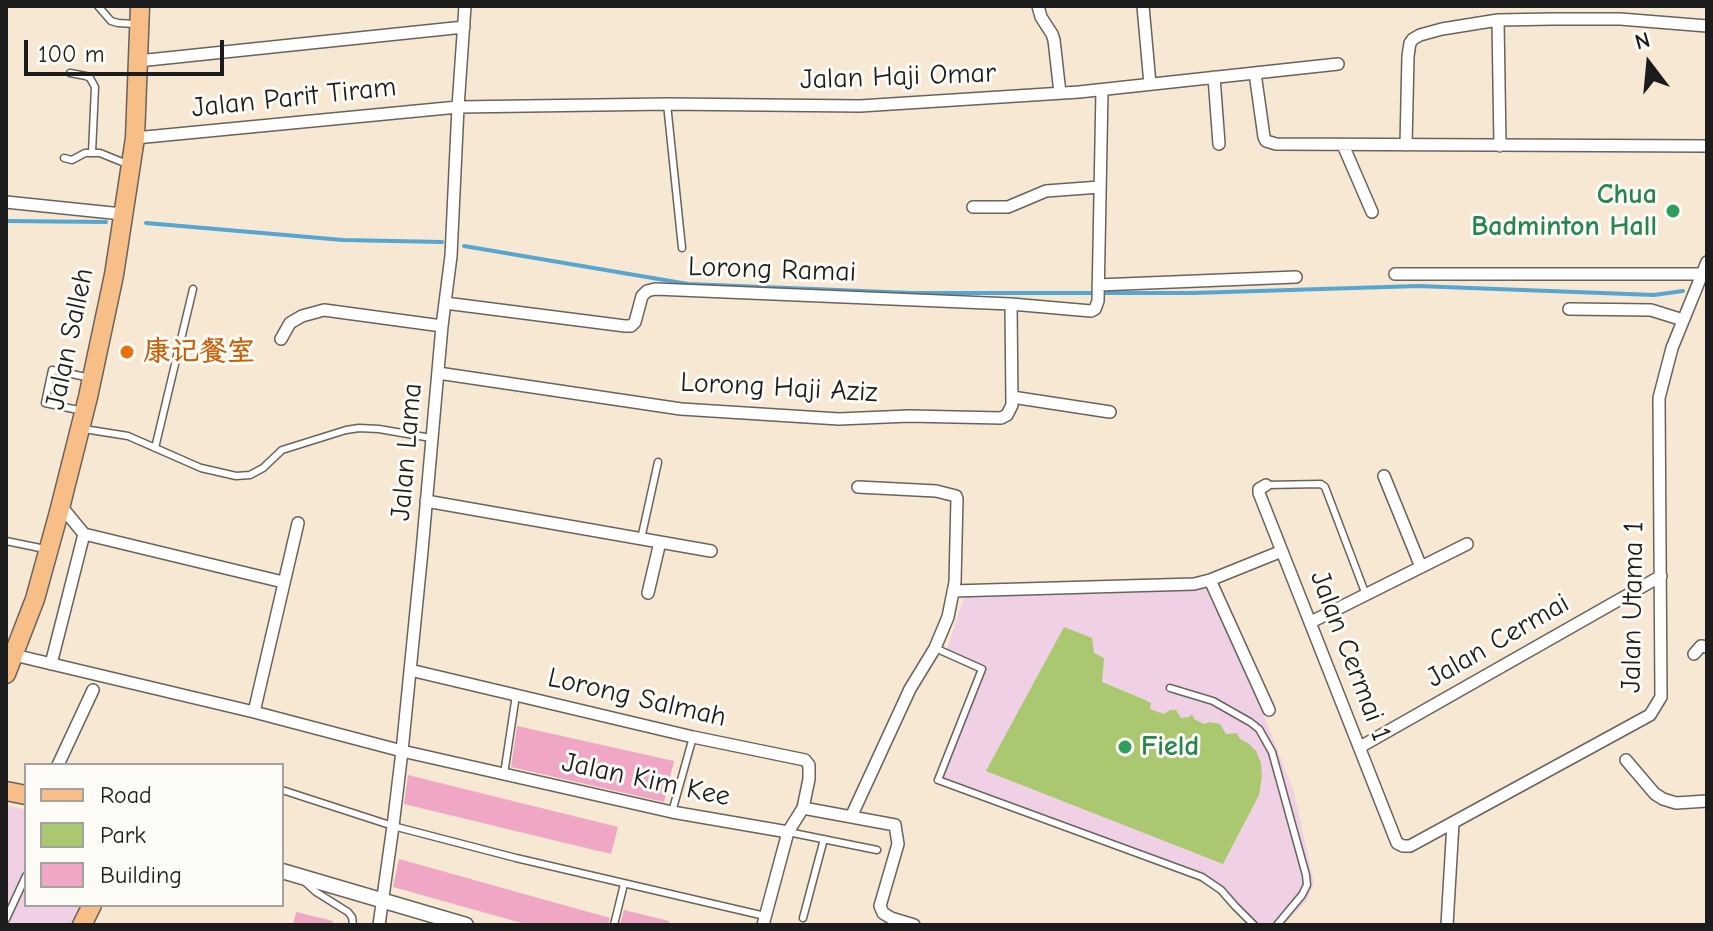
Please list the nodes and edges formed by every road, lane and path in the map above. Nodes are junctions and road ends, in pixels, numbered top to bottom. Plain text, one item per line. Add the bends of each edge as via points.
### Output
1 (98, 6) edge
2 (465, 6) edge
3 (1038, 6) edge
4 (1143, 6) edge
5 (140, 15) edge
6 (1498, 20) junction
7 (1707, 26) edge
8 (464, 27) junction
9 (138, 61) junction
10 (1338, 64) dead end
11 (70, 73) dead end
12 (1255, 73) junction
13 (1214, 77) junction
14 (1150, 84) junction
15 (1102, 90) junction
16 (1060, 93) junction
17 (667, 104) junction
18 (458, 107) junction
19 (135, 138) junction
20 (1219, 144) dead end
21 (1343, 145) junction
22 (1406, 145) junction
23 (1500, 146) junction
24 (1707, 146) edge
25 (92, 153) junction
26 (64, 158) dead end
27 (130, 166) junction
28 (1100, 187) junction
29 (6, 202) edge
30 (973, 207) dead end
31 (1372, 212) dead end
32 (122, 214) junction
33 (682, 248) dead end
34 (1704, 268) edge
35 (1395, 274) dead end
36 (1296, 277) dead end
37 (193, 289) dead end
38 (1098, 293) junction
39 (445, 303) junction
40 (1011, 304) junction
41 (1569, 309) dead end
42 (1683, 320) junction
43 (442, 326) junction
44 (281, 339) dead end
45 (438, 373) junction
46 (91, 378) junction
47 (1012, 397) junction
48 (1110, 412) dead end
49 (82, 420) junction
50 (432, 438) junction
51 (155, 448) junction
52 (658, 462) dead end
53 (1384, 476) dead end
54 (1266, 485) joint
55 (858, 487) dead end
56 (426, 501) junction
57 (61, 506) junction
58 (298, 523) dead end
59 (84, 534) junction
60 (641, 539) junction
61 (6, 541) edge
62 (660, 542) junction
63 (1467, 544) dead end
64 (49, 549) junction
65 (711, 551) dead end
66 (1282, 551) junction
67 (1421, 567) junction
68 (1661, 576) junction
69 (1210, 580) junction
70 (283, 582) junction
71 (953, 591) junction
72 (648, 593) dead end
73 (1366, 595) junction
74 (1311, 622) junction
75 (1707, 647) edge
76 (935, 648) junction
77 (1694, 654) dead end
78 (9, 663) edge
79 (51, 664) junction
80 (410, 670) junction
81 (1170, 688) dead end
82 (93, 690) dead end
83 (516, 695) junction
84 (1269, 710) dead end
85 (254, 712) junction
86 (693, 737) junction
87 (1360, 747) junction
88 (402, 751) junction
89 (1626, 760) dead end
90 (59, 763) edge
91 (504, 774) junction
92 (284, 791) edge
93 (1707, 801) edge
94 (803, 808) junction
95 (672, 812) junction
96 (851, 817) junction
97 (1453, 823) junction
98 (393, 826) junction
99 (788, 832) junction
100 (824, 839) junction
101 (1403, 846) joint
102 (877, 850) dead end
103 (284, 872) edge
104 (298, 876) junction
105 (24, 880) edge
106 (624, 884) junction
107 (382, 901) junction
108 (91, 907) edge
109 (803, 918) dead end
110 (6, 919) edge
111 (764, 920) edge
112 (82, 925) edge
113 (353, 925) edge
114 (379, 925) edge
115 (466, 925) edge
116 (614, 925) edge
117 (914, 925) edge
118 (1254, 925) edge
119 (1277, 925) edge
120 (1447, 925) edge

1 - 5 lane via 118,23
2 - 8 street, Jalan Lama
3 - 16 street via 1054,40
4 - 14 street
5 - 9 main road, Jalan Salleh
6 - 7 street via 1620,19
6 - 22 street via 1442,29 1410,43
6 - 23 street
8 - 9 street
8 - 18 street, Jalan Lama
9 - 19 main road, Jalan Salleh
10 - 12 street, Jalan Haji Omar
11 - 25 lane via 90,78 95,87
12 - 13 street, Jalan Haji Omar
12 - 21 street via 1266,141
13 - 14 street, Jalan Haji Omar
13 - 20 street
14 - 15 street, Jalan Haji Omar
15 - 16 street, Jalan Haji Omar
15 - 28 street
16 - 17 street, Jalan Haji Omar via 860,106
17 - 18 street, Jalan Haji Omar
17 - 33 lane
18 - 19 street, Jalan Parit Tiram
18 - 39 street, Jalan Lama
19 - 27 main road, Jalan Salleh
21 - 22 street
21 - 31 street
22 - 23 street
23 - 24 street
25 - 26 lane
25 - 27 lane
27 - 32 main road, Jalan Salleh
28 - 30 street via 1046,191 1008,207
28 - 38 street
29 - 32 street
32 - 46 main road, Jalan Salleh
34 - 35 street
34 - 42 street, Jalan Utama 1
36 - 38 street
37 - 51 lane
38 - 40 street, Lorong Ramai via 1091,311
39 - 40 street, Lorong Ramai via 625,326 635,322 642,296 655,289
39 - 43 street, Jalan Lama
40 - 47 street
41 - 42 street via 1651,310
42 - 68 street, Jalan Utama 1 via 1658,409
43 - 44 street via 324,310 290,323
43 - 45 street, Jalan Lama
45 - 47 street, Lorong Haji Aziz via 681,409 839,419 1001,418 1010,410
45 - 50 street, Jalan Lama
46 - 49 main road, Jalan Salleh
46 - 49 lane via 52,370 45,403
47 - 48 street
49 - 51 lane
49 - 57 main road, Jalan Salleh
50 - 51 lane via 379,429 346,430 282,450 263,468 236,476
50 - 56 street, Jalan Lama
52 - 60 lane
53 - 67 street
54 - 66 street, Jalan Cermai 1 via 1259,493
54 - 73 lane via 1325,487
55 - 71 street via 956,496
56 - 60 street
56 - 80 street, Jalan Lama
57 - 59 street
57 - 64 main road, Jalan Salleh
58 - 70 street
59 - 70 street
59 - 79 street
60 - 62 street
61 - 64 lane
62 - 65 street
62 - 72 street
63 - 67 street
64 - 78 main road, Jalan Salleh
66 - 69 street
66 - 74 street, Jalan Cermai 1
67 - 73 street
68 - 87 street, Jalan Cermai
68 - 97 street, Jalan Utama 1 via 1661,697 1650,715
69 - 71 street
69 - 84 street
70 - 85 street
71 - 76 street
73 - 74 street
74 - 87 street, Jalan Cermai 1
75 - 77 street
76 - 96 street via 910,689
76 - 118 lane via 982,669 938,780 1202,877
78 - 79 street, Jalan Kim Kee
79 - 85 street, Jalan Kim Kee
80 - 83 street, Lorong Salmah
80 - 88 street, Jalan Lama
81 - 119 lane via 1213,701 1250,722 1272,752 1307,885
82 - 90 street
83 - 86 street, Lorong Salmah
83 - 91 lane
85 - 88 street, Jalan Kim Kee
86 - 94 street, Lorong Salmah via 805,760 809,779
86 - 95 lane
87 - 101 street, Jalan Cermai 1 via 1397,843
88 - 91 street, Jalan Kim Kee
88 - 98 street, Jalan Lama
89 - 93 street via 1663,799
91 - 95 street, Jalan Kim Kee
92 - 98 lane
94 - 96 street
94 - 99 street
95 - 99 street, Jalan Kim Kee
96 - 117 street via 895,825 898,844 880,906 891,918
97 - 101 street, Jalan Utama 1
97 - 120 street
98 - 106 lane
98 - 107 street, Jalan Lama
99 - 100 lane
99 - 111 street
100 - 102 lane
100 - 109 lane
103 - 104 street
104 - 107 street
104 - 113 lane via 348,912
105 - 110 lane
106 - 111 lane
106 - 116 lane
107 - 114 street, Jalan Lama
107 - 115 street
108 - 112 main road

